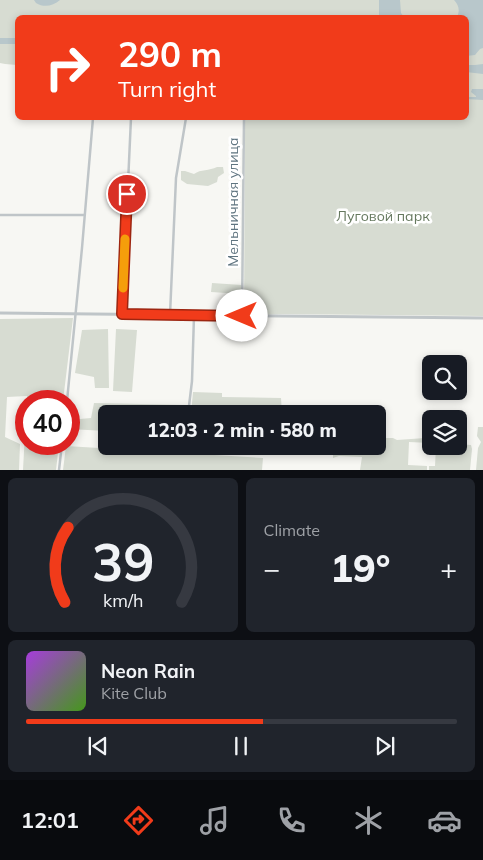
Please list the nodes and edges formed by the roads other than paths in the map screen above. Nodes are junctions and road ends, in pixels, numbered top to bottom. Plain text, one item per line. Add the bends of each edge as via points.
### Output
1 (93, 120) edge
2 (131, 120) edge
3 (186, 120) edge
4 (244, 120) edge
5 (0, 215) edge
6 (84, 215) junction
7 (0, 313) edge
8 (74, 314) junction
9 (122, 314) junction
10 (170, 315) junction
11 (194, 316) junction
12 (242, 316) junction
13 (483, 318) edge
14 (67, 390) edge
15 (189, 405) edge
16 (61, 455) edge
17 (60, 470) edge

1 - 6 street
2 - 9 street
3 - 10 street via 176,178
4 - 12 street, Мельничная улица
5 - 6 street
6 - 8 street
7 - 8 street
8 - 9 street
8 - 14 street
9 - 10 street
10 - 11 street
11 - 12 street
11 - 15 street
12 - 13 street
16 - 17 street

